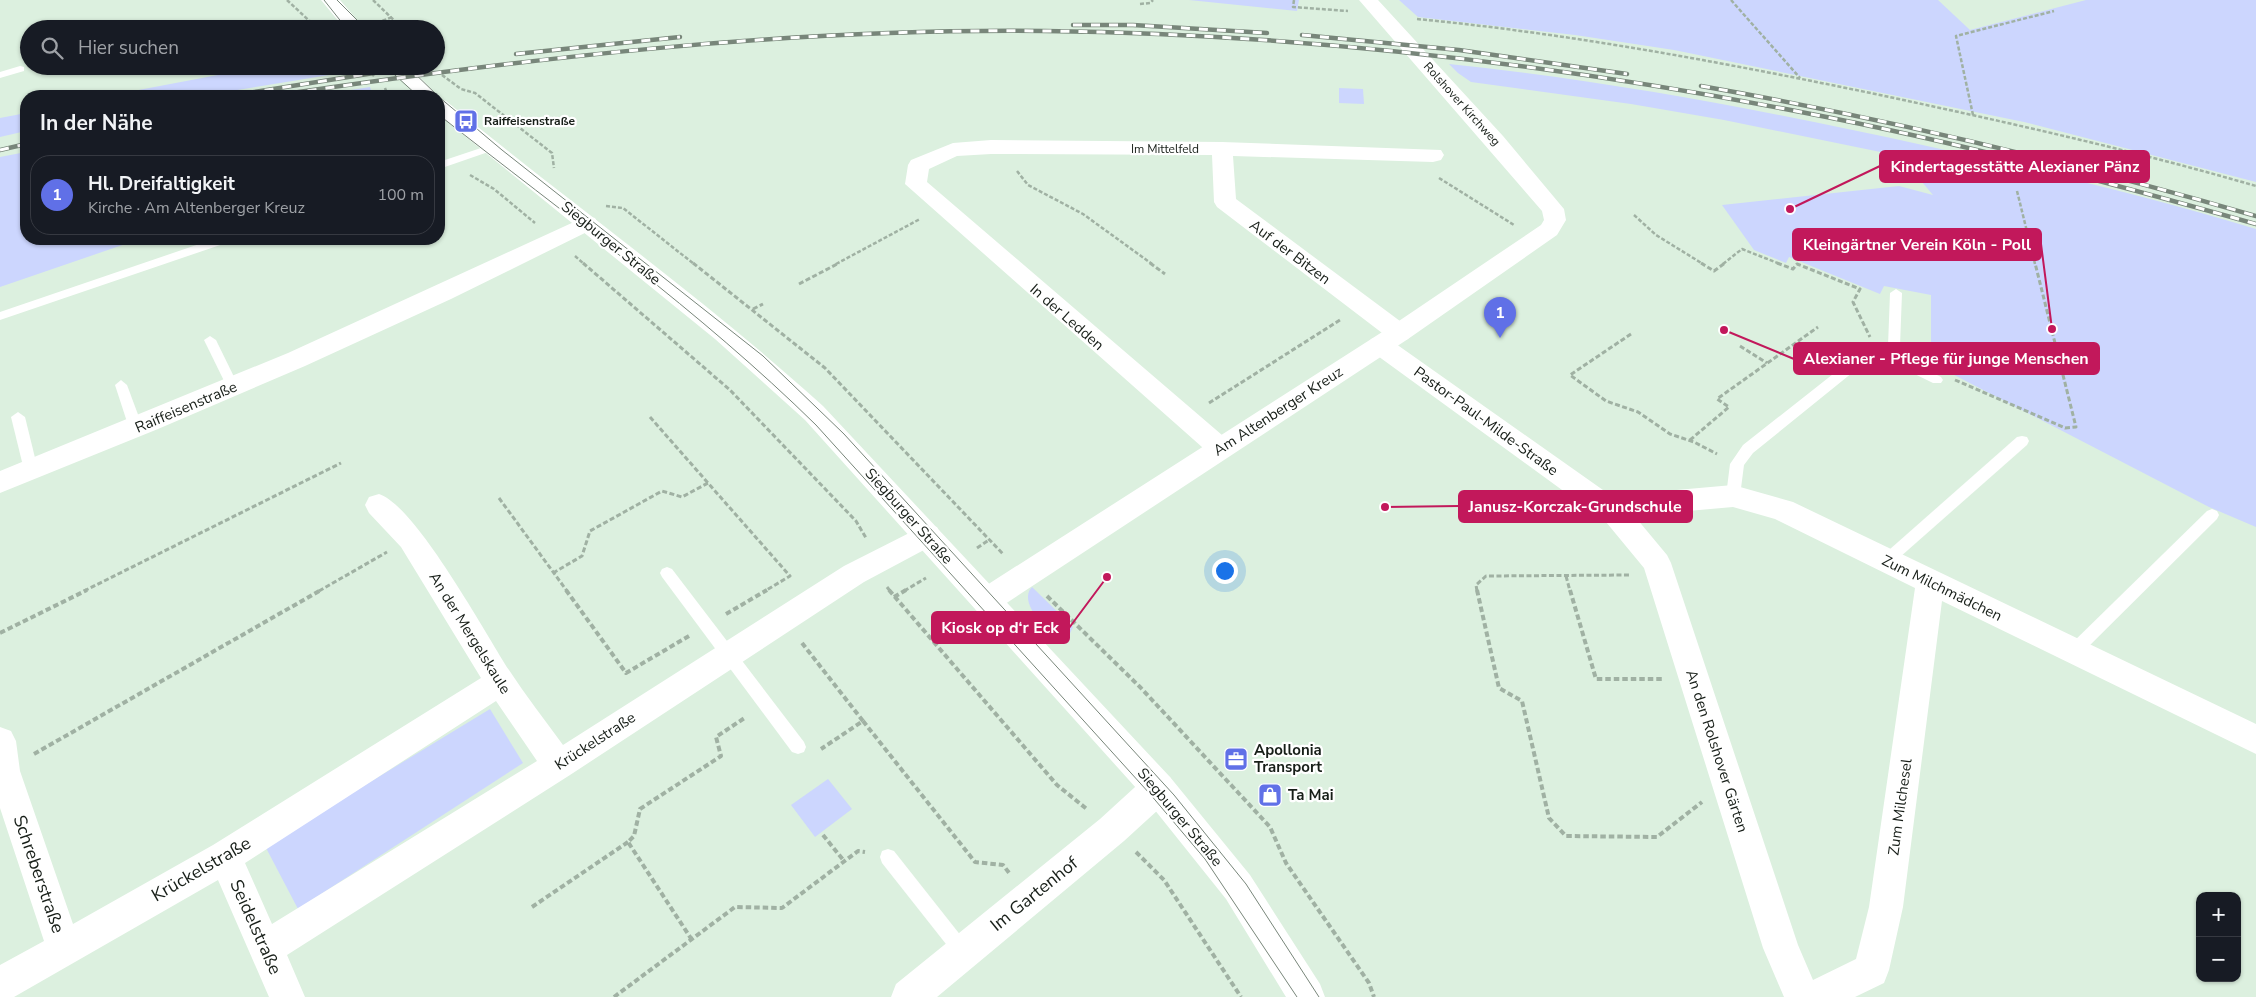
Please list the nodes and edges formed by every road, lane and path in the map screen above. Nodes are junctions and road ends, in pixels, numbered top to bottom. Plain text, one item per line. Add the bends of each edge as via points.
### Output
1 (287, 0) edge
2 (330, 0) edge
3 (373, 0) edge
4 (1153, 0) edge
5 (1294, 0) edge
6 (1368, 0) edge
7 (1731, 0) edge
8 (1140, 4) dead end
9 (2054, 11) dead end
10 (1382, 16) junction
11 (308, 20) edge
12 (348, 20) edge
13 (394, 20) edge
14 (20, 69) dead end
15 (0, 75) edge
16 (406, 75) edge
17 (1801, 79) junction
18 (422, 90) edge
19 (445, 110) edge
20 (1973, 115) junction
21 (990, 147) junction
22 (490, 148) junction
23 (1222, 149) junction
24 (1433, 155) joint
25 (451, 161) junction
26 (445, 164) edge
27 (916, 184) joint
28 (2256, 186) edge
29 (2018, 191) dead end
30 (940, 208) junction
31 (1553, 209) joint
32 (1634, 215) dead end
33 (587, 223) junction
34 (1518, 228) dead end
35 (555, 239) junction
36 (208, 245) edge
37 (1165, 274) dead end
38 (799, 284) dead end
39 (1896, 293) dead end
40 (763, 304) dead end
41 (1362, 306) junction
42 (753, 309) dead end
43 (0, 316) edge
44 (1818, 327) dead end
45 (1631, 334) dead end
46 (1389, 339) junction
47 (210, 340) dead end
48 (1740, 346) dead end
49 (1888, 356) junction
50 (1766, 363) junction
51 (1921, 372) junction
52 (1937, 380) dead end
53 (121, 385) dead end
54 (233, 387) junction
55 (650, 417) dead end
56 (18, 418) dead end
57 (1185, 418) junction
58 (136, 428) junction
59 (1689, 441) junction
60 (2022, 441) dead end
61 (1220, 448) junction
62 (341, 463) dead end
63 (1737, 464) junction
64 (31, 470) junction
65 (0, 482) edge
66 (708, 484) junction
67 (1733, 496) junction
68 (499, 498) dead end
69 (379, 505) dead end
70 (1616, 514) junction
71 (2212, 515) dead end
72 (927, 535) junction
73 (411, 538) junction
74 (1886, 561) junction
75 (875, 562) junction
76 (554, 573) junction
77 (667, 573) dead end
78 (1660, 575) junction
79 (1024, 576) junction
80 (1566, 576) junction
81 (1930, 582) junction
82 (986, 601) junction
83 (707, 626) junction
84 (0, 633) edge
85 (795, 647) dead end
86 (2073, 652) junction
87 (728, 655) junction
88 (1693, 679) junction
89 (500, 682) junction
90 (766, 704) junction
91 (863, 721) junction
92 (2256, 740) edge
93 (798, 747) joint
94 (2, 756) edge
95 (559, 765) junction
96 (1727, 783) junction
97 (1158, 788) junction
98 (1112, 830) junction
99 (823, 834) dead end
100 (628, 842) junction
101 (225, 857) junction
102 (888, 857) joint
103 (844, 862) junction
104 (1029, 898) junction
105 (532, 907) dead end
106 (692, 940) junction
107 (64, 948) junction
108 (264, 949) junction
109 (963, 952) junction
110 (0, 985) edge
111 (287, 997) edge
112 (614, 997) edge
113 (909, 997) edge
114 (1241, 997) edge
115 (1308, 997) edge
116 (1374, 997) edge
117 (1802, 997) edge
118 (1816, 997) edge

1 - 11 path
2 - 12 street
3 - 13 path
4 - 8 path
5 - 10 path via 1293,7
6 - 10 street, Rolshover Kirchweg
7 - 17 path
9 - 20 path via 1956,36
10 - 17 path via 1574,38 1673,53
10 - 31 street, Rolshover Kirchweg
14 - 15 lane
16 - 18 street
17 - 20 path
19 - 22 street, Siegburger Straße
20 - 28 path
21 - 23 street, Im Mittelfeld
21 - 27 street, Im Mittelfeld via 952,150 919,165
21 - 37 path via 1025,178 1028,185 1083,214
22 - 25 lane
22 - 33 street, Siegburger Straße
23 - 24 street, Im Mittelfeld
23 - 41 street, Auf der Bitzen via 1225,202
24 - 34 path via 1440,178
25 - 26 lane
25 - 35 path via 494,189
27 - 30 street, In der Ledden
29 - 51 path via 2076,427 2065,428 1934,370
30 - 38 path
30 - 57 street, In der Ledden
31 - 46 street, Am Altenberger Kreuz via 1554,220 1549,230
32 - 49 path via 1656,235 1714,271 1742,249 1793,270 1797,264 1860,289 1853,302 1873,342
33 - 35 street, Raiffeisenstraße
33 - 72 street, Siegburger Straße via 768,369 814,413
35 - 54 street, Raiffeisenstraße via 462,286
35 - 75 path via 730,390 856,521
36 - 43 lane
39 - 49 lane via 1894,346
40 - 42 path
41 - 46 street, Auf der Bitzen
41 - 57 path
44 - 50 path
45 - 59 path via 1570,375 1606,401 1638,412 1670,434
46 - 61 street, Am Altenberger Kreuz
46 - 70 street, Pastor-Paul-Milde-Straße
47 - 54 lane
48 - 50 path
49 - 51 lane
49 - 63 lane via 1865,355 1748,449
50 - 59 path via 1717,398 1729,407
51 - 52 lane
53 - 58 lane
54 - 58 street, Raiffeisenstraße
55 - 66 path
56 - 64 lane
57 - 61 street, In der Ledden
58 - 64 street, Raiffeisenstraße
59 - 63 path
60 - 74 lane
61 - 79 street, Am Altenberger Kreuz
62 - 84 path
63 - 67 lane
64 - 65 street, Raiffeisenstraße
66 - 76 path via 682,497 662,491 590,530 582,556
66 - 83 path via 790,576
67 - 70 street, Zum Milchmädchen via 1654,503
67 - 74 street, Zum Milchmädchen via 1783,510
68 - 76 path
69 - 73 street, An der Mergelskaule
70 - 78 street, An den Rolshover Gärten via 1657,563
71 - 86 lane
72 - 75 street, Krückelstraße
72 - 82 street, Siegburger Straße
73 - 89 street, An der Mergelskaule
73 - 94 path
74 - 81 street, Zum Milchmädchen
75 - 87 street, Krückelstraße
75 - 98 path via 894,597 1015,738 1057,784
76 - 83 path via 626,673
77 - 83 lane
78 - 80 path
78 - 88 street, An den Rolshover Gärten
79 - 82 street, Am Altenberger Kreuz
79 - 116 path via 1082,628 1141,688 1270,827 1286,863 1369,983
80 - 88 path via 1596,679
80 - 96 path via 1486,576 1476,584 1499,688 1522,701 1550,818 1566,836 1657,838
81 - 86 street, Zum Milchmädchen
81 - 118 street, Zum Milchesel via 1886,907 1871,970
82 - 97 street, Siegburger Straße
83 - 87 lane
85 - 91 path via 803,642
86 - 92 street, Zum Milchmädchen
87 - 90 lane
87 - 95 street, Krückelstraße
88 - 96 street, An den Rolshover Gärten
89 - 95 street, An der Mergelskaule
89 - 101 street, Krückelstraße
90 - 93 lane
90 - 100 path via 716,737 721,756 640,810 634,836
91 - 93 path via 817,752 811,744
91 - 104 path via 974,862 1003,865
94 - 107 street, Schreberstraße
95 - 108 street, Krückelstraße
96 - 117 street, An den Rolshover Gärten via 1781,948
97 - 98 street, Im Gartenhof
97 - 115 street, Siegburger Straße via 1238,887
98 - 104 street, Im Gartenhof
98 - 114 path via 1164,880
99 - 103 path
100 - 105 path
100 - 106 path
101 - 107 street, Krückelstraße
101 - 108 street, Seidelstraße
102 - 103 path via 858,851
102 - 109 lane
103 - 106 path via 782,908 735,907
104 - 109 street, Im Gartenhof
106 - 112 path
107 - 110 street, Krückelstraße
108 - 111 street, Seidelstraße
109 - 113 street, Im Gartenhof

